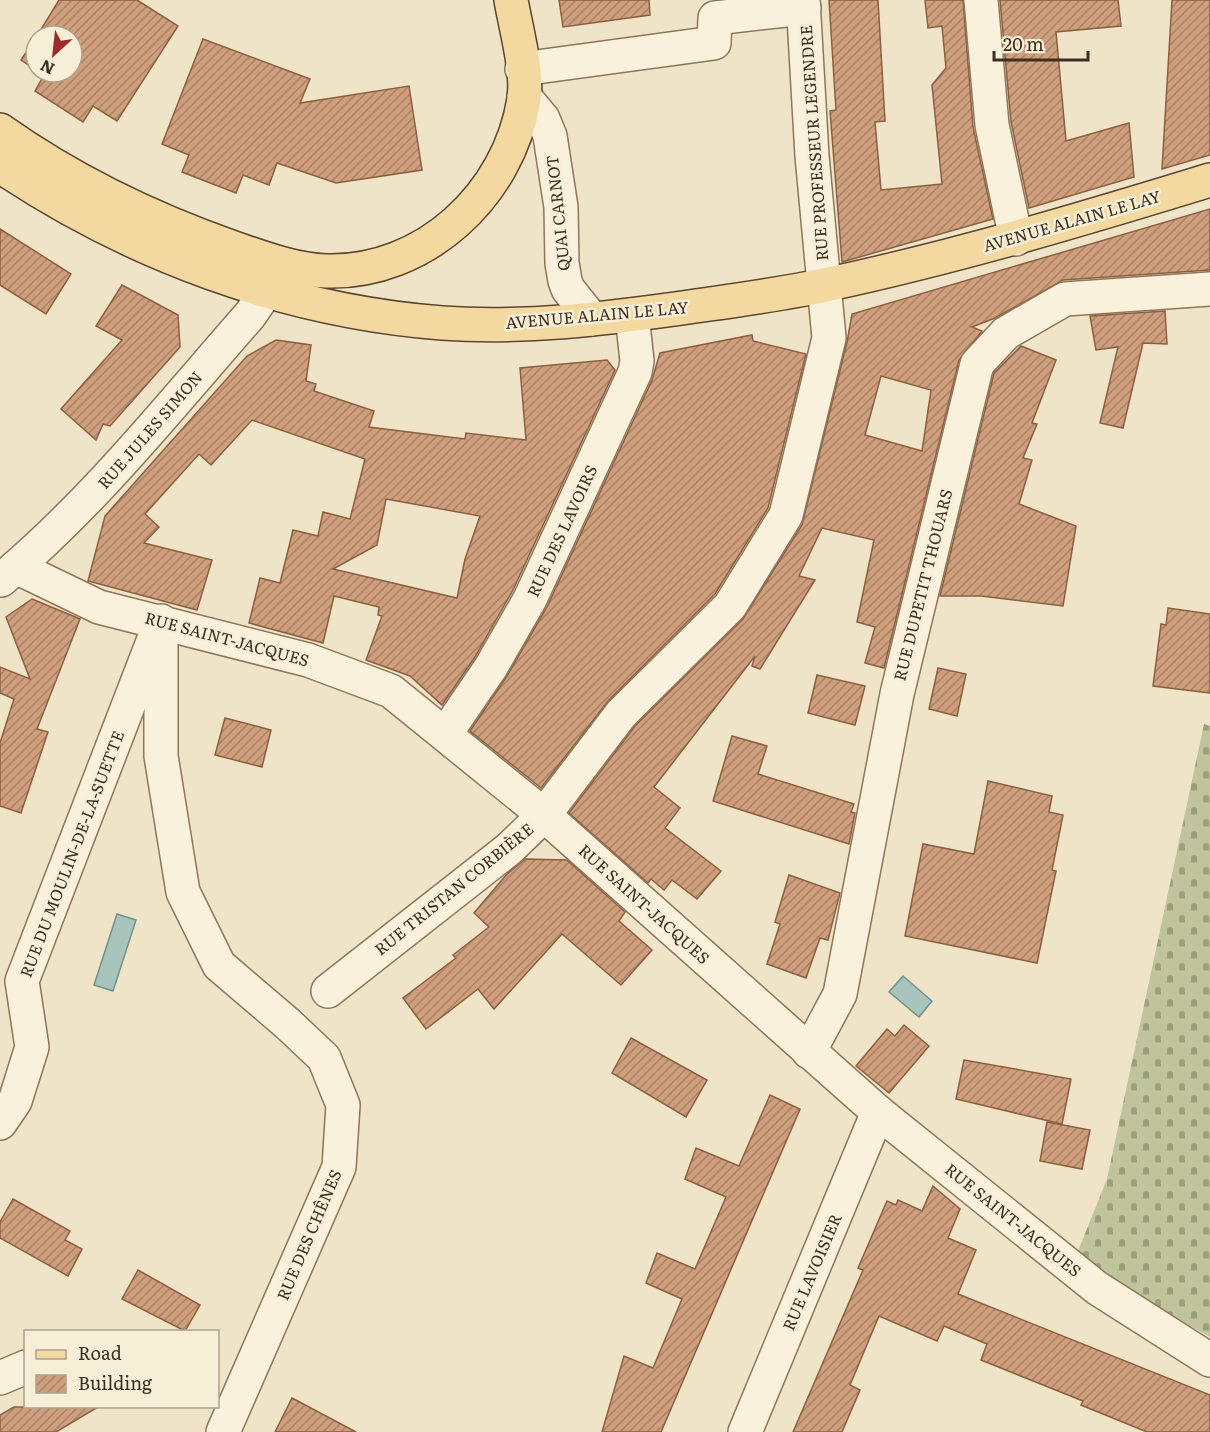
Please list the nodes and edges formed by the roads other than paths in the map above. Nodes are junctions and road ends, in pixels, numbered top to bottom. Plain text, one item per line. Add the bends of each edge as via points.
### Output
1 (511, 0) edge
2 (981, 0) edge
3 (804, 4) edge
4 (523, 83) junction
5 (0, 130) edge
6 (0, 166) edge
7 (1210, 180) edge
8 (1016, 239) junction
9 (276, 261) junction
10 (824, 285) junction
11 (1210, 289) edge
12 (264, 292) junction
13 (632, 315) junction
14 (592, 319) junction
15 (8, 574) edge
16 (161, 621) junction
17 (446, 733) junction
18 (544, 815) junction
19 (328, 991) dead end
20 (810, 1052) junction
21 (878, 1112) junction
22 (0, 1123) edge
23 (1210, 1360) edge
24 (24, 1368) edge
25 (0, 1378) edge
26 (227, 1398) edge
27 (223, 1432) edge
28 (745, 1432) edge

1 - 4 main road
2 - 8 street via 992,125
3 - 4 street via 715,18 714,43
3 - 10 street, RUE PROFESSEUR LEGENDRE
4 - 9 main road via 514,134 482,195 463,218 430,243 394,260 364,268 326,271
4 - 14 street, QUAI CARNOT via 550,136 561,207 565,281
5 - 9 main road via 99,191 200,235
6 - 12 main road, AVENUE ALAIN LE LAY via 140,243
7 - 8 main road, AVENUE ALAIN LE LAY
8 - 10 main road, AVENUE ALAIN LE LAY
9 - 12 street, RUE JULES SIMON
10 - 13 main road, AVENUE ALAIN LE LAY
10 - 18 street, RUE TRISTAN CORBIÈRE via 829,338 786,515 730,606 621,714
11 - 20 street, RUE DUPETIT THOUARS via 1065,299 1006,333 977,364 897,694 840,994
12 - 14 main road, AVENUE ALAIN LE LAY via 323,307 439,323
12 - 15 street, RUE JULES SIMON via 250,315 115,471 69,520
13 - 14 main road, AVENUE ALAIN LE LAY
13 - 17 street, RUE DES LAVOIRS via 637,351 635,372 530,599 491,667
15 - 16 street, RUE SAINT-JACQUES via 99,607
16 - 17 street, RUE SAINT-JACQUES via 308,660 391,691
16 - 22 street, RUE DU MOULIN-DE-LA-SUETTE via 22,981 32,1047 15,1101
16 - 26 street, RUE DES CHÊNES via 161,756 183,892 219,965 324,1058 343,1105 339,1167
17 - 18 street, RUE SAINT-JACQUES
18 - 19 street, RUE TRISTAN CORBIÈRE via 509,849
18 - 20 street, RUE SAINT-JACQUES
20 - 21 street, RUE SAINT-JACQUES
21 - 23 street, RUE SAINT-JACQUES via 1097,1288
21 - 28 street, RUE LAVOISIER
24 - 25 street
26 - 27 street, RUE DES CHÊNES

